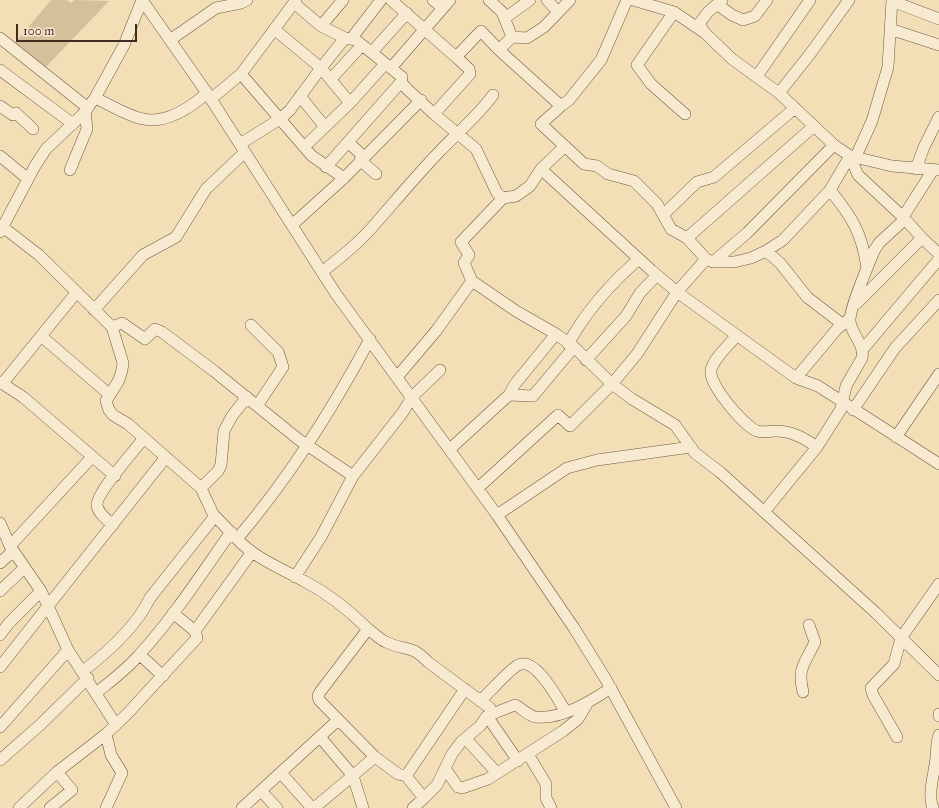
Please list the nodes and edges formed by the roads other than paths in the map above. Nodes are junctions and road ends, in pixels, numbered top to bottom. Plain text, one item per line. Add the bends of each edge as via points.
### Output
1 (142, 0) edge
2 (247, 0) edge
3 (343, 0) edge
4 (381, 0) edge
5 (392, 0) edge
6 (433, 0) edge
7 (489, 0) edge
8 (530, 0) edge
9 (548, 0) edge
10 (570, 0) edge
11 (626, 0) edge
12 (633, 0) edge
13 (767, 0) edge
14 (849, 0) edge
15 (892, 0) edge
16 (808, 1) edge
17 (295, 2) edge
18 (720, 3) edge
19 (447, 4) edge
20 (558, 12) junction
21 (674, 12) junction
22 (407, 13) junction
23 (505, 18) junction
24 (939, 19) edge
25 (321, 26) junction
26 (274, 29) junction
27 (426, 29) junction
28 (890, 29) junction
29 (705, 33) junction
30 (512, 37) junction
31 (0, 38) edge
32 (348, 39) junction
33 (170, 40) junction
34 (362, 45) junction
35 (939, 45) edge
36 (499, 50) junction
37 (372, 52) junction
38 (456, 57) junction
39 (388, 66) junction
40 (320, 68) junction
41 (0, 70) edge
42 (241, 74) junction
43 (757, 76) junction
44 (331, 79) junction
45 (401, 82) junction
46 (779, 93) junction
47 (493, 95) dead end
48 (209, 96) junction
49 (300, 96) junction
50 (95, 98) junction
51 (421, 100) junction
52 (350, 103) junction
53 (0, 106) edge
54 (561, 106) junction
55 (795, 108) junction
56 (86, 110) junction
57 (434, 114) junction
58 (685, 114) dead end
59 (939, 117) edge
60 (280, 119) junction
61 (73, 124) junction
62 (814, 126) junction
63 (325, 127) junction
64 (33, 129) dead end
65 (457, 135) junction
66 (348, 142) junction
67 (834, 145) junction
68 (566, 146) junction
69 (304, 147) junction
70 (243, 148) junction
71 (0, 156) edge
72 (852, 157) junction
73 (362, 158) junction
74 (326, 167) junction
75 (541, 168) junction
76 (916, 169) junction
77 (70, 170) dead end
78 (936, 170) edge
79 (376, 174) dead end
80 (344, 178) junction
81 (28, 179) junction
82 (830, 190) junction
83 (503, 198) junction
84 (664, 214) junction
85 (904, 218) junction
86 (292, 225) junction
87 (2, 230) edge
88 (687, 238) junction
89 (922, 238) junction
90 (766, 251) junction
91 (939, 254) edge
92 (639, 259) junction
93 (939, 259) edge
94 (710, 261) junction
95 (867, 270) junction
96 (322, 272) junction
97 (657, 275) junction
98 (472, 281) junction
99 (677, 292) junction
100 (76, 293) junction
101 (939, 300) edge
102 (852, 308) junction
103 (94, 310) junction
104 (846, 322) junction
105 (251, 325) dead end
106 (112, 327) junction
107 (556, 334) junction
108 (41, 336) junction
109 (736, 336) junction
110 (370, 339) junction
111 (571, 345) junction
112 (863, 349) junction
113 (586, 360) junction
114 (440, 370) dead end
115 (939, 374) edge
116 (397, 377) junction
117 (796, 378) junction
118 (1, 383) edge
119 (612, 384) junction
120 (110, 395) junction
121 (509, 395) junction
122 (247, 397) junction
123 (412, 397) junction
124 (843, 404) junction
125 (257, 406) junction
126 (853, 410) junction
127 (896, 437) junction
128 (144, 438) junction
129 (307, 446) junction
130 (691, 447) junction
131 (817, 447) junction
132 (450, 450) junction
133 (92, 457) junction
134 (166, 457) junction
135 (939, 464) edge
136 (114, 476) junction
137 (353, 476) junction
138 (201, 488) junction
139 (478, 488) junction
140 (764, 512) junction
141 (215, 516) junction
142 (498, 516) junction
143 (0, 523) edge
144 (113, 525) junction
145 (2, 535) edge
146 (234, 535) junction
147 (12, 548) junction
148 (252, 552) junction
149 (0, 563) edge
150 (24, 568) junction
151 (295, 577) junction
152 (939, 584) edge
153 (0, 590) edge
154 (41, 591) junction
155 (48, 606) junction
156 (173, 613) junction
157 (809, 625) dead end
158 (368, 628) junction
159 (195, 631) junction
160 (0, 635) edge
161 (901, 638) junction
162 (68, 650) junction
163 (140, 655) junction
164 (0, 667) edge
165 (86, 675) junction
166 (939, 675) edge
167 (163, 676) junction
168 (611, 688) junction
169 (465, 689) junction
170 (802, 692) dead end
171 (96, 694) junction
172 (480, 701) junction
173 (587, 704) junction
174 (566, 712) junction
175 (490, 715) junction
176 (338, 720) junction
177 (116, 724) junction
178 (0, 727) edge
179 (106, 734) junction
180 (939, 735) edge
181 (320, 737) junction
182 (896, 737) dead end
183 (466, 739) junction
184 (528, 754) junction
185 (2, 755) edge
186 (375, 757) junction
187 (518, 761) junction
188 (446, 770) junction
189 (57, 772) junction
190 (281, 773) junction
191 (497, 773) junction
192 (353, 776) junction
193 (406, 776) junction
194 (261, 792) junction
195 (935, 793) edge
196 (424, 798) junction
197 (19, 808) edge
198 (50, 808) edge
199 (106, 808) edge
200 (242, 808) edge
201 (277, 808) edge
202 (313, 808) edge
203 (363, 808) edge
204 (413, 808) edge
205 (551, 808) edge
206 (676, 808) edge
207 (932, 808) edge

1 - 33 street
1 - 50 street via 129,34
2 - 33 street via 216,8
3 - 25 street
4 - 32 street
5 - 22 street
6 - 19 street
7 - 23 street
8 - 23 street
9 - 20 street
10 - 20 street
11 - 54 street via 602,60
12 - 21 street
13 - 18 street via 754,16 743,20 732,16
14 - 46 street
15 - 24 street
15 - 28 street
16 - 43 street
17 - 25 street
17 - 26 street
18 - 29 street via 708,12 699,24
19 - 27 street
20 - 30 street via 544,27 527,38
21 - 29 street
21 - 58 street via 637,65 651,84
22 - 27 street
22 - 37 street
23 - 30 street
25 - 32 street
26 - 40 street
26 - 42 street
27 - 38 street
27 - 39 street
28 - 35 street
28 - 72 street via 888,67 882,93 872,121
29 - 43 street via 732,59
30 - 36 street
31 - 56 street
32 - 34 street via 356,40
32 - 40 street
33 - 48 street
34 - 37 street
34 - 44 street
36 - 38 street via 481,31
36 - 54 street
37 - 39 street
38 - 57 street via 469,69 470,74
39 - 45 street via 402,77
39 - 52 street
40 - 44 street
40 - 49 street
41 - 61 street
42 - 48 street
42 - 60 street
43 - 46 street
44 - 52 street
45 - 51 street
45 - 66 street
46 - 55 street
47 - 65 street via 480,113
48 - 50 street via 157,120 144,120
48 - 70 street
49 - 60 street
49 - 63 street
50 - 56 street
51 - 57 street
51 - 73 street
52 - 63 street
53 - 64 street via 13,115 16,113
54 - 68 street via 541,124
55 - 62 street
55 - 84 street via 714,177 697,182
56 - 61 street
56 - 77 street via 87,129
57 - 65 street
59 - 76 street
60 - 69 street
60 - 70 street
61 - 81 street via 46,149
62 - 67 street
62 - 88 street
63 - 69 street
65 - 83 street via 476,149 497,193
65 - 96 street via 398,195 376,224
66 - 73 street
66 - 74 street
67 - 72 street
67 - 94 street via 747,233
68 - 75 street
68 - 84 street via 584,164 597,166 608,174 634,182
69 - 74 street
70 - 86 street
70 - 103 street via 206,189 176,237 143,255
71 - 81 street
72 - 76 street
72 - 82 street
72 - 85 street via 858,175
73 - 79 street
73 - 80 street
74 - 80 street
75 - 83 street via 524,192
75 - 92 street
76 - 78 street
78 - 85 street
80 - 86 street
81 - 87 street
82 - 90 street via 792,232
82 - 95 street via 859,232
83 - 98 street via 461,242 468,255 464,263
84 - 88 street via 671,229
85 - 89 street
85 - 95 street via 879,243
86 - 96 street
87 - 100 street via 39,255
88 - 94 street
89 - 91 street
89 - 102 street
90 - 94 street via 734,262
90 - 104 street via 780,263 807,296
92 - 97 street
92 - 111 street via 626,270 579,325
93 - 112 street
94 - 99 street
95 - 102 street
96 - 110 street
97 - 99 street
97 - 113 street via 640,293 626,316
98 - 107 street
98 - 116 street via 436,331
99 - 109 street
99 - 119 street via 637,354
100 - 103 street
100 - 108 street
101 - 126 street via 895,348
102 - 104 street
103 - 106 street
104 - 112 street via 851,326
104 - 117 street
105 - 125 street via 278,352 283,367
106 - 120 street via 123,363 119,380
106 - 122 street via 122,323 145,339 155,329 162,332
107 - 111 street
107 - 121 street
108 - 118 street
108 - 120 street
109 - 117 street
109 - 131 street via 713,364 711,374 714,385 751,427 765,432 800,435
110 - 116 street
110 - 129 street
111 - 113 street
111 - 121 street via 533,396
112 - 124 street via 862,358 846,386
113 - 119 street
114 - 123 street
115 - 127 street
116 - 123 street
117 - 124 street via 818,386
118 - 133 street via 23,397
119 - 130 street via 675,425
119 - 139 street via 570,426 558,415
120 - 128 street via 106,401 109,410
121 - 132 street
122 - 125 street
122 - 138 street via 224,431 221,465 218,471
123 - 132 street
123 - 137 street
124 - 126 street
124 - 131 street
125 - 129 street
126 - 127 street
127 - 135 street
128 - 134 street
128 - 136 street
129 - 137 street
129 - 146 street via 277,490
130 - 140 street
130 - 142 street via 597,460 567,468
131 - 140 street
132 - 139 street
133 - 136 street
133 - 147 street
134 - 138 street
134 - 144 street
136 - 144 street via 99,495 97,502 102,515
137 - 151 street via 321,537
138 - 141 street
139 - 142 street
140 - 161 street
141 - 146 street
141 - 165 street via 150,598 142,614
142 - 168 street via 574,628
143 - 145 street
144 - 155 street
145 - 147 street
146 - 148 street
146 - 156 street
147 - 149 street
147 - 150 street
148 - 151 street
148 - 159 street
150 - 153 street
150 - 154 street
151 - 158 street via 343,607
152 - 161 street
154 - 155 street
154 - 160 street
155 - 162 street
155 - 164 street
156 - 159 street
156 - 163 street
157 - 170 street via 815,642 800,671
158 - 169 street via 384,642 419,652 428,662
158 - 176 street via 318,696
159 - 167 street via 197,638
161 - 166 street
161 - 182 street via 894,664 872,688 873,695
162 - 165 street
162 - 178 street
163 - 167 street
163 - 171 street
165 - 171 street
165 - 185 street via 40,725
167 - 177 street
168 - 173 street
168 - 206 street
169 - 172 street
169 - 193 street
171 - 177 street
172 - 174 street via 519,665 529,664 537,670
172 - 175 street via 490,708
173 - 174 street
173 - 184 street via 578,719
174 - 175 street via 536,717 515,705
175 - 183 street
175 - 187 street
176 - 181 street
176 - 186 street
177 - 179 street
179 - 189 street
179 - 199 street via 111,755 122,773
180 - 195 street via 932,778
181 - 190 street
181 - 192 street
183 - 188 street via 452,754
183 - 191 street
184 - 187 street
184 - 205 street via 546,784 546,798
186 - 192 street
186 - 193 street via 398,774
187 - 191 street
188 - 191 street via 458,787 462,788
188 - 196 street via 437,785
189 - 197 street
189 - 198 street via 72,790
190 - 194 street
190 - 202 street
192 - 202 street
192 - 203 street
193 - 196 street
194 - 200 street
194 - 201 street
195 - 207 street via 930,800
196 - 204 street

